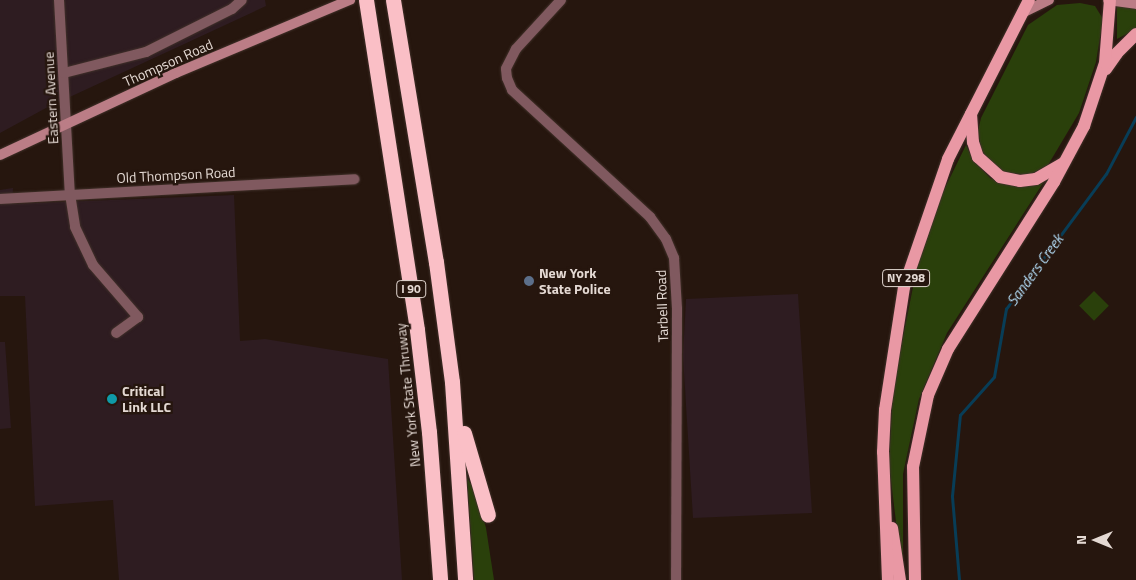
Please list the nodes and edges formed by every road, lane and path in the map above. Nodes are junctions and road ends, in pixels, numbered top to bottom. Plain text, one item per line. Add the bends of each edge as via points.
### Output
1 (59, 0) edge
2 (242, 0) edge
3 (350, 0) edge
4 (366, 0) edge
5 (393, 0) edge
6 (561, 0) edge
7 (1029, 0) edge
8 (1049, 0) edge
9 (1109, 0) edge
10 (1136, 4) edge
11 (1022, 13) junction
12 (1136, 34) edge
13 (64, 72) junction
14 (1102, 76) junction
15 (971, 112) junction
16 (66, 126) junction
17 (0, 155) edge
18 (1065, 163) junction
19 (354, 179) dead end
20 (70, 194) junction
21 (0, 199) edge
22 (116, 333) dead end
23 (452, 382) junction
24 (884, 474) junction
25 (488, 515) dead end
26 (440, 580) edge
27 (465, 580) edge
28 (676, 580) edge
29 (888, 580) edge
30 (900, 580) edge
31 (915, 580) edge

1 - 13 street, Eastern Avenue
2 - 13 street via 228,11 146,52
3 - 16 street, Thompson Road via 176,73
4 - 26 highway, New York State Thruway / I 90 via 417,330 429,432
5 - 23 highway, I 90 via 436,262
6 - 28 street, Tarbell Road via 516,49 506,69 507,78 512,90 650,217 666,239 674,258 677,309
7 - 11 main road, NY 298
8 - 11 street
9 - 10 street
9 - 14 main road
11 - 15 main road, NY 298
12 - 14 main road via 1117,52
13 - 16 street, Eastern Avenue
14 - 18 main road via 1084,126
15 - 18 main road via 973,142 978,157 1000,177 1020,181 1036,179
15 - 24 main road, NY 298 via 939,180 904,287 889,371
16 - 17 street, Thompson Road
16 - 20 street, Eastern Avenue
18 - 31 main road via 948,349 928,395 913,467
19 - 20 street, Old Thompson Road
20 - 21 street, Old Thompson Road
20 - 22 street, Eastern Avenue via 82,248 104,282 136,312 135,320
23 - 25 highway
23 - 27 highway, I 90
24 - 29 main road, NY 298
24 - 30 main road

